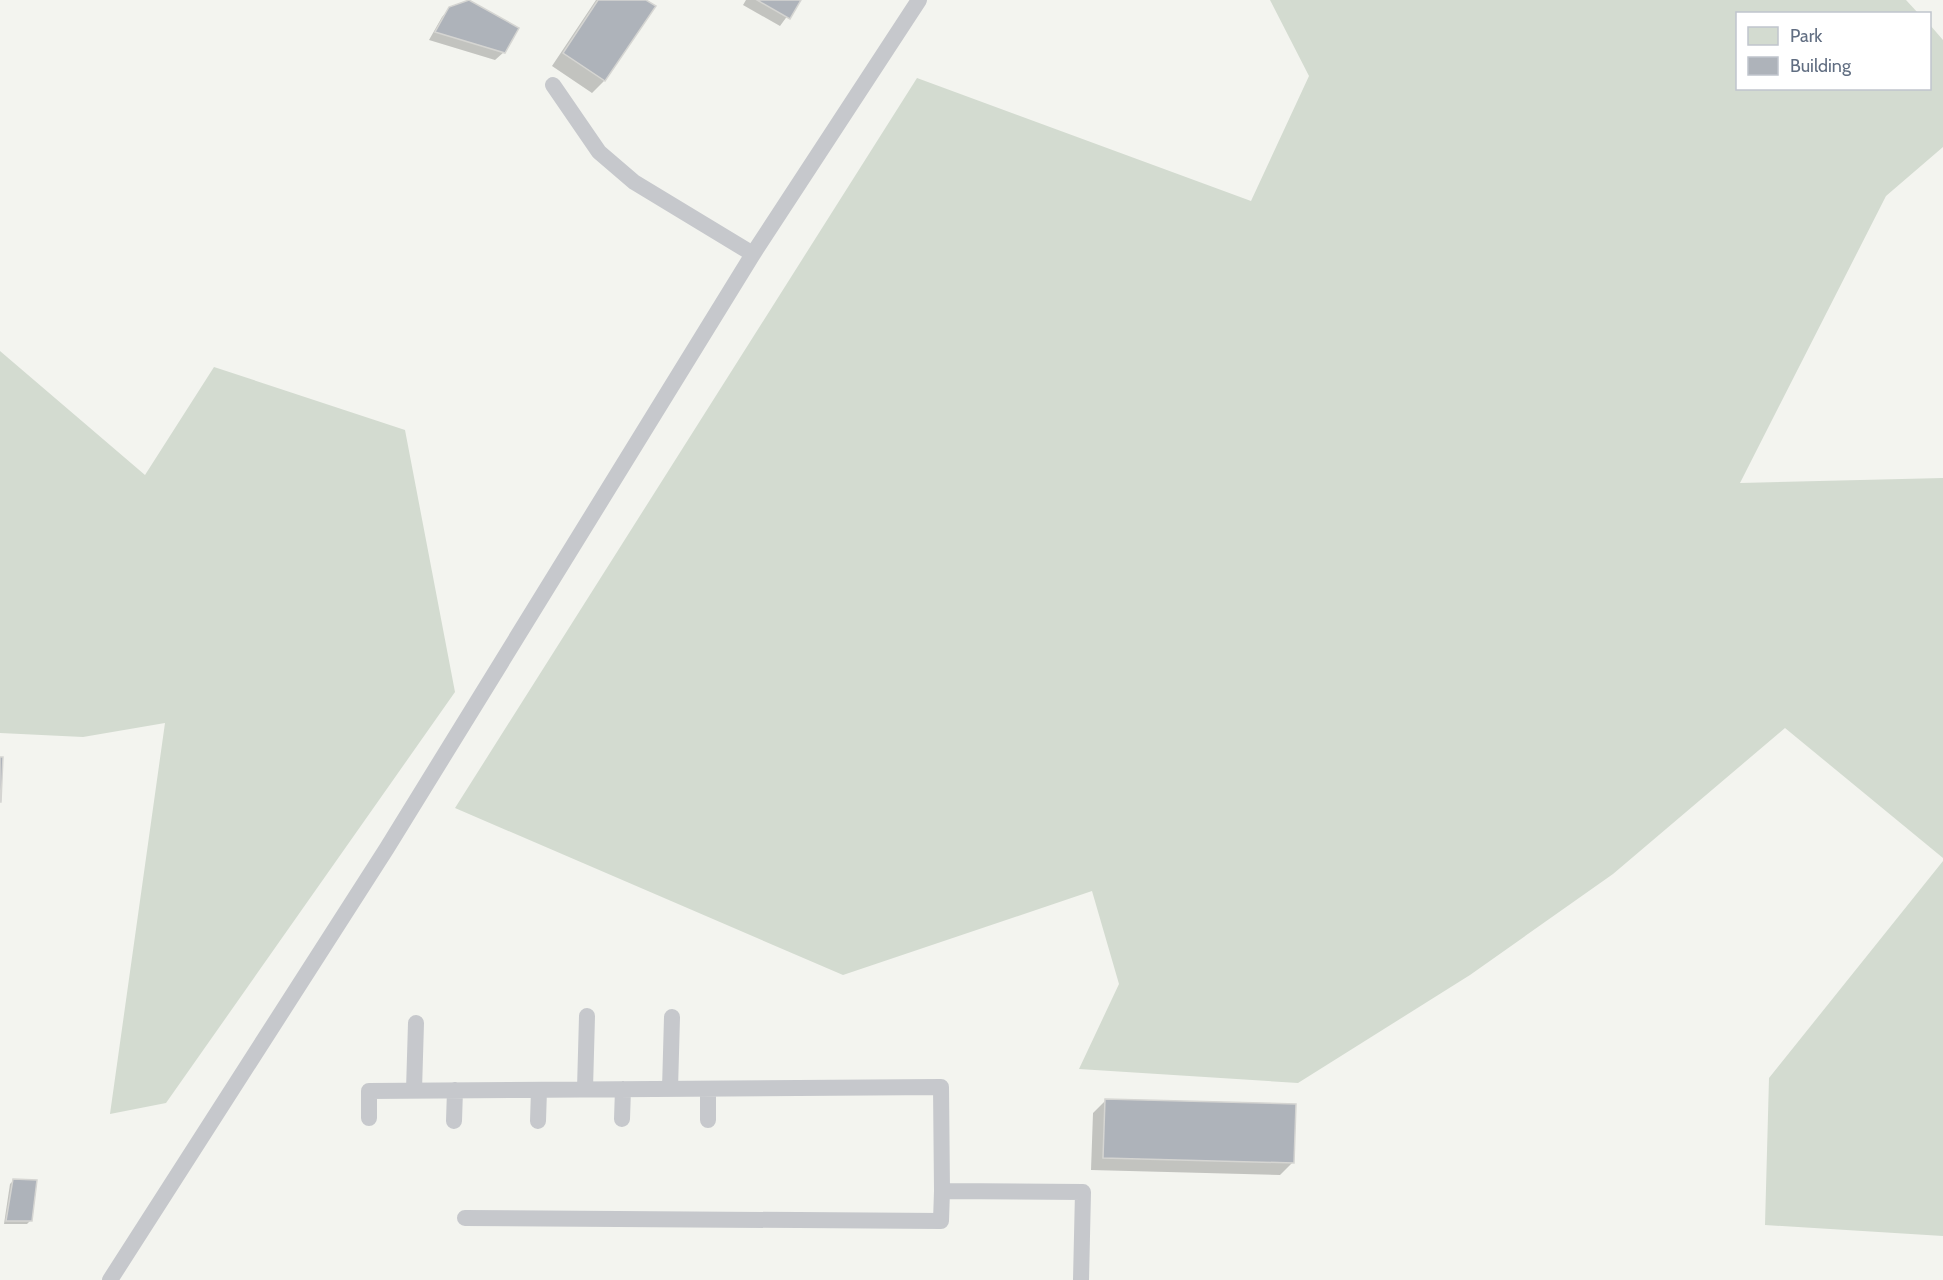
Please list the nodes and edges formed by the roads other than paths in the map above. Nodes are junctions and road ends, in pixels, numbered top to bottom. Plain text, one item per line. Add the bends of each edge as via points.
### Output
1 (920, 0) edge
2 (553, 84) dead end
3 (753, 254) junction
4 (587, 1016) dead end
5 (672, 1017) dead end
6 (416, 1023) dead end
7 (539, 1089) junction
8 (585, 1089) junction
9 (623, 1089) junction
10 (670, 1089) junction
11 (708, 1089) junction
12 (414, 1090) junction
13 (455, 1090) junction
14 (369, 1118) dead end
15 (622, 1119) dead end
16 (708, 1120) dead end
17 (454, 1121) dead end
18 (538, 1121) dead end
19 (942, 1191) junction
20 (465, 1218) dead end
21 (110, 1280) edge
22 (1081, 1280) edge

1 - 3 lane
2 - 3 lane via 599,152 634,182
3 - 21 lane via 394,838
4 - 8 lane
5 - 10 lane
6 - 12 lane
7 - 8 lane
7 - 13 lane
7 - 18 lane
8 - 9 lane
9 - 10 lane
9 - 15 lane
10 - 11 lane
11 - 16 lane
11 - 19 lane via 941,1087
12 - 13 lane
12 - 14 lane via 369,1091
13 - 17 lane
19 - 20 lane via 941,1221
19 - 22 lane via 1083,1192

